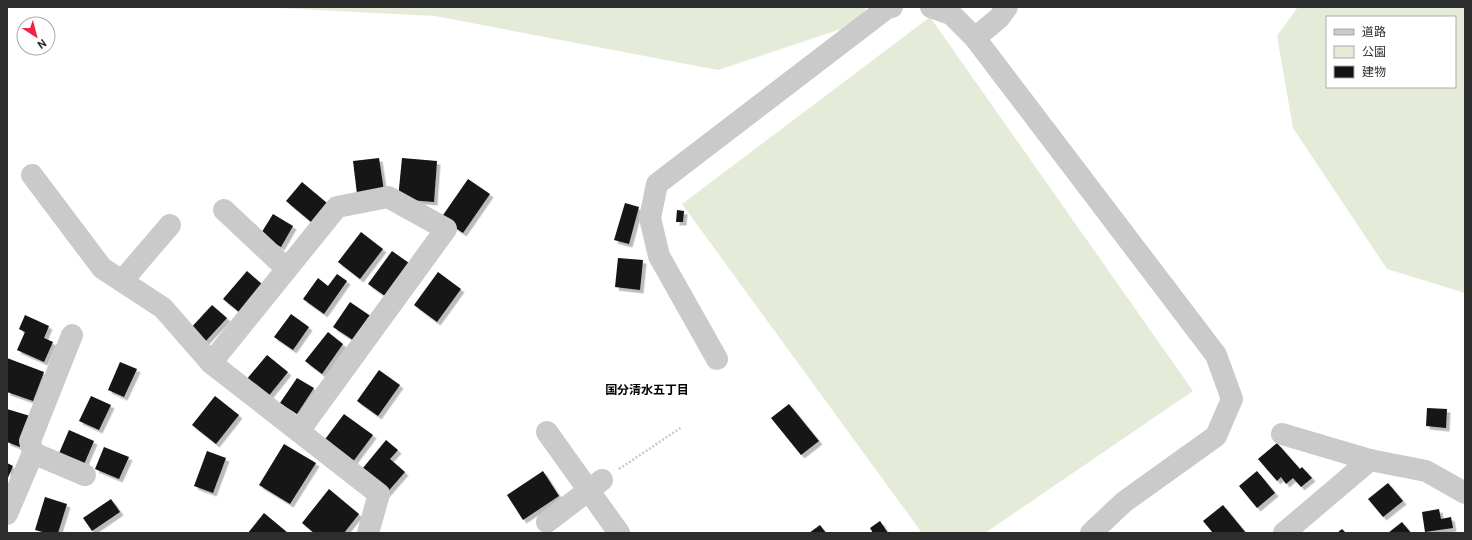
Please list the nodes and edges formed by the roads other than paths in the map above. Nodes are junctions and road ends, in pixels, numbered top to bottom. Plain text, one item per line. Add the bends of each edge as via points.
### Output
1 (892, 7) edge
2 (932, 7) edge
3 (1007, 7) edge
4 (975, 38) junction
5 (32, 175) dead end
6 (224, 210) dead end
7 (170, 225) dead end
8 (286, 269) junction
9 (122, 281) junction
10 (72, 335) dead end
11 (718, 359) dead end
12 (211, 363) junction
13 (299, 431) junction
14 (547, 432) dead end
15 (1282, 434) dead end
16 (32, 453) junction
17 (1370, 460) junction
18 (85, 475) dead end
19 (595, 485) junction
20 (1465, 493) edge
21 (7, 514) edge
22 (547, 522) dead end
23 (368, 533) edge
24 (619, 533) edge
25 (1091, 533) edge
26 (1284, 533) edge

1 - 11 street via 658,184 650,218 659,256
2 - 4 street via 951,14
3 - 4 street via 999,18
4 - 25 street via 1216,355 1232,399 1216,436 1124,502
5 - 9 street via 102,268
6 - 8 street
7 - 9 street
8 - 12 street
8 - 13 street via 337,207 388,197 446,229
9 - 12 street via 164,308
10 - 16 street via 30,441
12 - 13 street
13 - 23 street via 379,494
14 - 19 street
15 - 17 street
16 - 18 street
16 - 21 street
17 - 20 street via 1426,472
17 - 26 street
19 - 22 street
19 - 24 street

